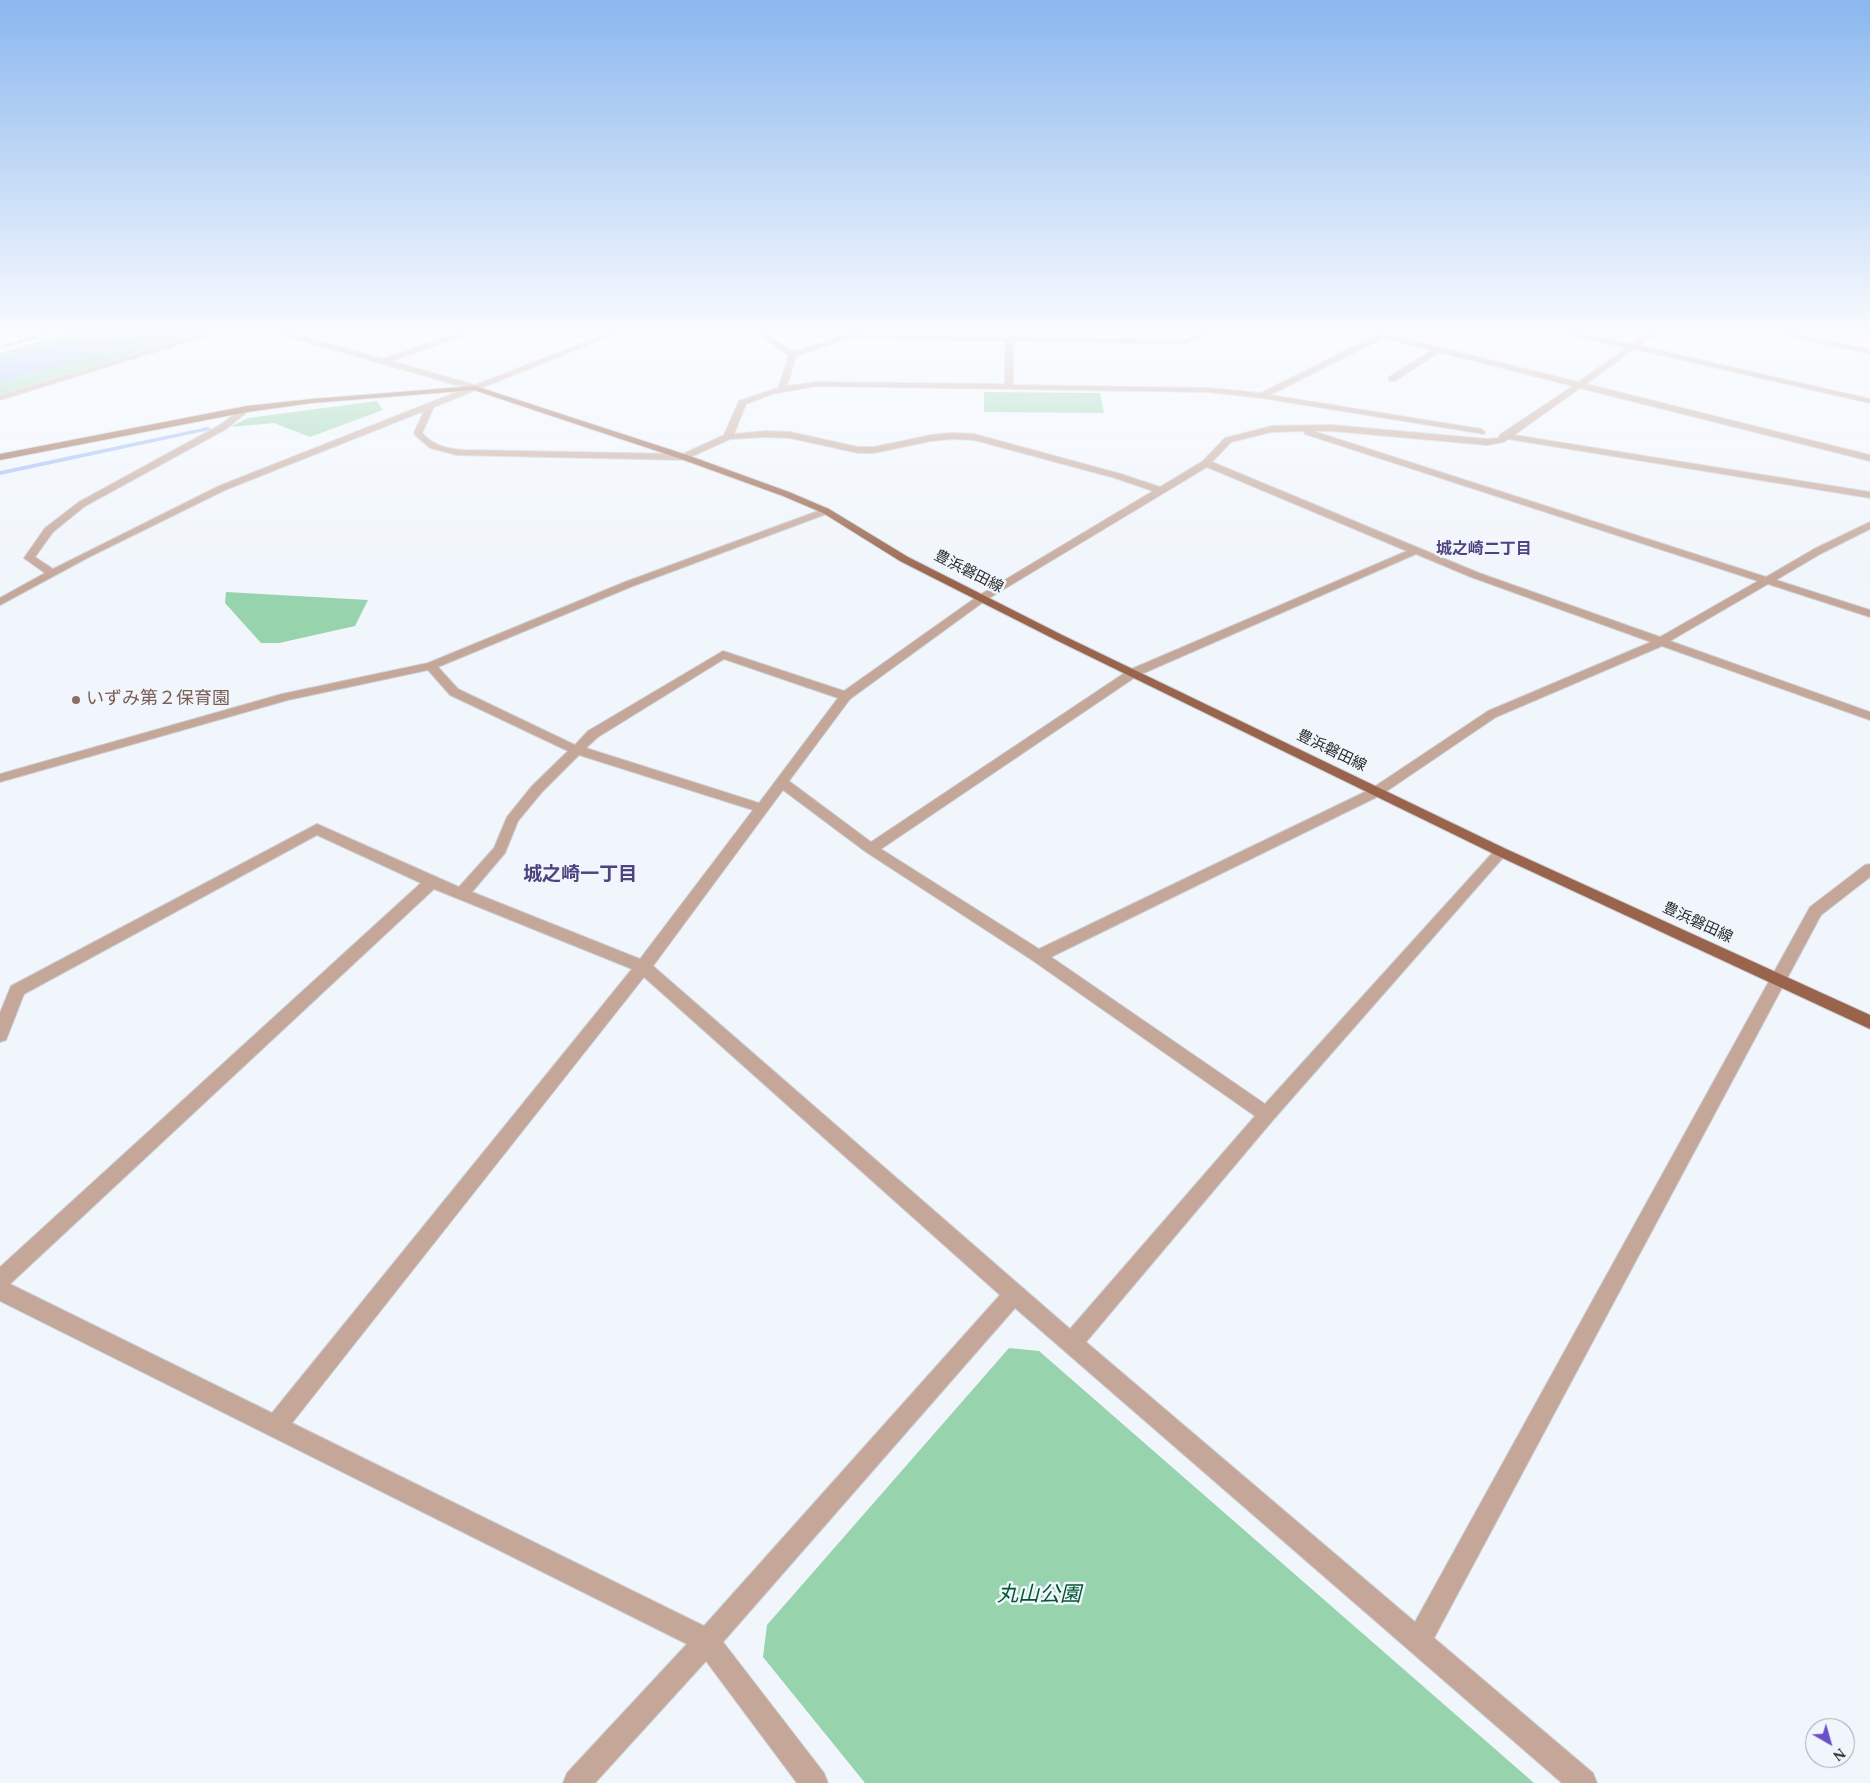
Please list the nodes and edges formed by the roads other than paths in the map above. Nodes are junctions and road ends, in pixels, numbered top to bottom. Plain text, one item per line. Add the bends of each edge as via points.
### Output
1 (215, 415) edge
2 (239, 415) edge
3 (405, 415) edge
4 (426, 415) edge
5 (556, 415) edge
6 (737, 415) edge
7 (1381, 415) edge
8 (1538, 415) edge
9 (1701, 415) edge
10 (1294, 428) junction
11 (1509, 436) junction
12 (728, 438) junction
13 (0, 457) edge
14 (684, 458) junction
15 (1870, 458) edge
16 (1206, 463) junction
17 (1160, 490) junction
18 (1870, 495) edge
19 (826, 511) junction
20 (1870, 525) edge
21 (1415, 550) junction
22 (52, 573) junction
23 (1766, 581) junction
24 (982, 598) junction
25 (0, 602) edge
26 (1870, 614) edge
27 (1660, 642) junction
28 (431, 666) junction
29 (1133, 673) junction
30 (846, 696) junction
31 (1870, 716) edge
32 (577, 750) junction
33 (0, 778) edge
34 (781, 782) junction
35 (1376, 792) junction
36 (761, 808) junction
37 (871, 849) junction
38 (1501, 852) junction
39 (1870, 869) edge
40 (432, 882) junction
41 (462, 894) junction
42 (1038, 956) junction
43 (643, 967) junction
44 (1777, 979) junction
45 (1870, 1022) edge
46 (0, 1035) edge
47 (1267, 1115) junction
48 (0, 1280) edge
49 (0, 1290) edge
50 (1014, 1294) junction
51 (1072, 1343) junction
52 (276, 1426) junction
53 (707, 1641) junction
54 (1418, 1641) junction
55 (577, 1783) edge
56 (814, 1783) edge
57 (1582, 1783) edge

1 - 13 main road, 豊浜磐田線
2 - 22 street via 223,427 82,504 49,530 29,558
3 - 22 street via 222,488
4 - 14 street via 418,433 426,444 464,454
5 - 14 main road, 豊浜磐田線
6 - 12 street
7 - 11 street
8 - 11 street
9 - 15 street
10 - 11 street via 1332,428 1487,442
10 - 16 street via 1272,429 1228,440
10 - 23 street
11 - 18 street
12 - 14 street
12 - 17 street via 790,435 866,450 938,438 974,437
14 - 19 main road, 豊浜磐田線
16 - 17 street
16 - 21 street
17 - 24 street
19 - 24 main road, 豊浜磐田線 via 904,559
19 - 28 street via 629,584
20 - 23 street
21 - 27 street
21 - 29 street
22 - 25 street
23 - 26 street
23 - 27 street
24 - 29 main road, 豊浜磐田線
24 - 30 street
27 - 31 street
27 - 35 street via 1492,714
28 - 32 street via 454,692
28 - 33 street via 286,697
29 - 35 main road, 豊浜磐田線
29 - 37 street
30 - 32 street via 723,655 594,734
30 - 34 street
32 - 36 street
32 - 41 street via 537,789 512,820 500,850
34 - 36 street
34 - 37 street
35 - 38 main road, 豊浜磐田線
35 - 42 street
36 - 43 street
37 - 42 street
38 - 44 main road, 豊浜磐田線
38 - 47 street
39 - 44 street via 1815,912
40 - 41 street
40 - 46 street via 317,829 17,990
40 - 48 street
41 - 43 street
42 - 47 street
43 - 50 street
43 - 52 street
44 - 45 main road, 豊浜磐田線
44 - 54 street
47 - 51 street
49 - 52 street
50 - 51 street
50 - 53 street
51 - 54 street
52 - 53 street
53 - 55 street
53 - 56 street
54 - 57 street

